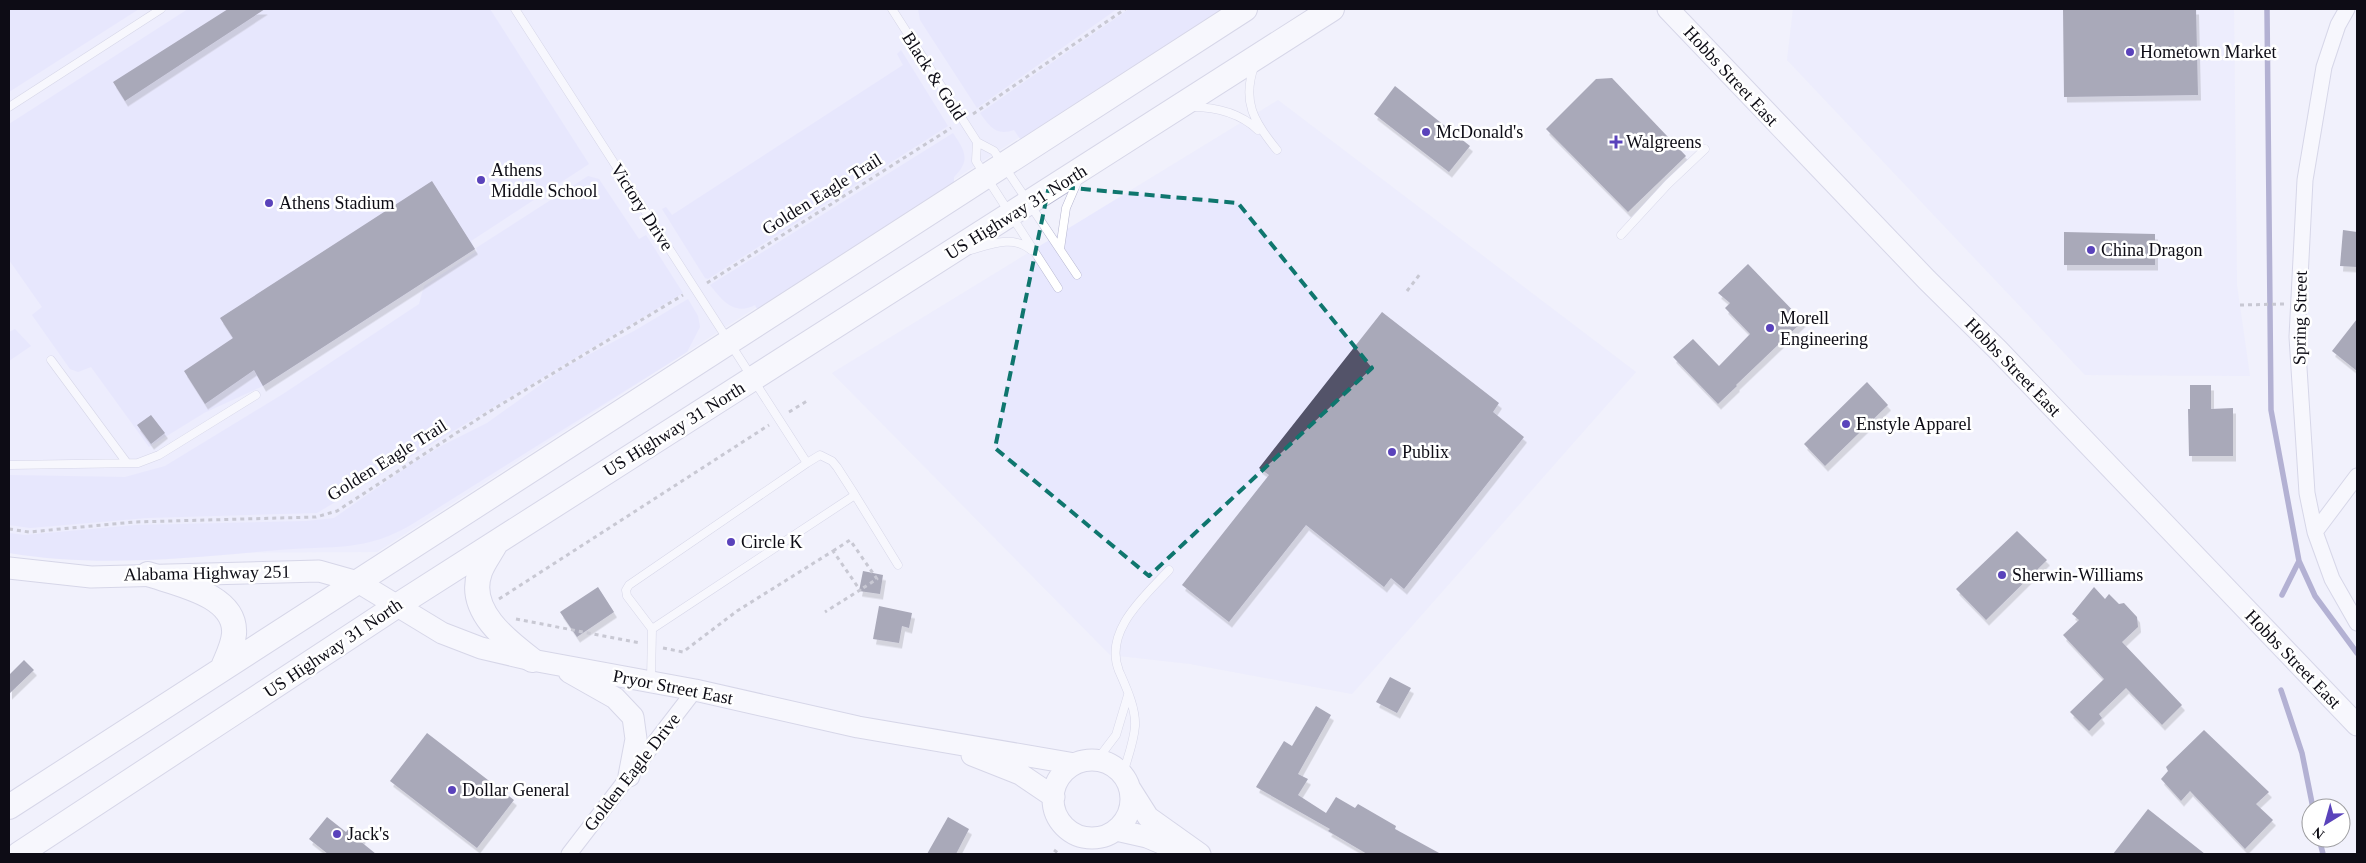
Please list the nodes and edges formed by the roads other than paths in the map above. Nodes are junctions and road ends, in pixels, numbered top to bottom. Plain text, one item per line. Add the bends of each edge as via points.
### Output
1 (162, 9) edge
2 (515, 9) edge
3 (892, 9) edge
4 (1245, 9) edge
5 (1332, 9) edge
6 (1668, 9) edge
7 (2348, 9) edge
8 (1259, 56) junction
9 (9, 107) edge
10 (1180, 107) junction
11 (1265, 136) junction
12 (977, 142) junction
13 (1705, 149) dead end
14 (1277, 150) dead end
15 (1086, 167) junction
16 (993, 170) junction
17 (1020, 210) junction
18 (1621, 235) dead end
19 (1060, 249) junction
20 (1036, 254) junction
21 (945, 257) junction
22 (1078, 275) dead end
23 (1058, 288) dead end
24 (730, 342) junction
25 (51, 360) dead end
26 (752, 380) junction
27 (256, 395) dead end
28 (127, 463) junction
29 (807, 464) junction
30 (9, 465) edge
31 (2357, 476) edge
32 (855, 495) junction
33 (2315, 532) junction
34 (496, 542) junction
35 (898, 565) dead end
36 (9, 568) edge
37 (1169, 570) dead end
38 (148, 574) junction
39 (358, 582) junction
40 (398, 605) junction
41 (2357, 623) edge
42 (652, 629) junction
43 (532, 660) junction
44 (556, 665) junction
45 (223, 668) junction
46 (651, 682) junction
47 (695, 690) junction
48 (1128, 693) junction
49 (2357, 725) edge
50 (957, 746) junction
51 (1097, 760) junction
52 (1075, 764) junction
53 (629, 776) junction
54 (1126, 780) junction
55 (1054, 797) junction
56 (9, 807) edge
57 (1116, 830) junction
58 (19, 854) edge
59 (568, 854) edge
60 (1188, 854) edge
61 (1200, 854) edge

1 - 9 lane
2 - 24 lane, Victory Drive
3 - 12 lane, Black & Gold
4 - 16 main road
5 - 8 main road, US Highway 31 North
6 - 49 street, Hobbs Street East
7 - 33 street, Spring Street via 2338,25 2324,67 2305,180 2297,337 2307,493
8 - 10 main road, US Highway 31 North
8 - 11 lane via 1251,77 1249,97 1254,119
10 - 11 lane via 1226,111
10 - 15 main road, US Highway 31 North
11 - 14 lane
12 - 16 lane, Black & Gold via 994,151
12 - 16 lane, Black & Gold via 976,161
13 - 18 lane
15 - 17 main road, US Highway 31 North
15 - 19 lane via 1066,208
16 - 17 lane, Black & Gold
16 - 17 lane, Black & Gold
16 - 24 main road
17 - 19 lane
17 - 20 lane
17 - 21 main road, US Highway 31 North
19 - 22 lane
20 - 21 lane via 1026,245 1011,241
20 - 23 lane
21 - 26 main road, US Highway 31 North
24 - 26 lane, Victory Drive
24 - 39 main road
25 - 28 lane
26 - 29 lane, Victory Drive
26 - 34 main road, US Highway 31 North
27 - 28 lane via 159,455 138,463
28 - 30 lane
29 - 32 lane via 820,455 832,461
29 - 42 lane via 629,585 627,596
31 - 33 street
32 - 35 lane
32 - 42 lane
33 - 41 street, Spring Street via 2332,579
34 - 40 main road, US Highway 31 North
34 - 43 main road via 479,573 479,602 500,635
36 - 38 street, Alabama Highway 251 via 91,577
37 - 48 lane via 1130,614 1121,630 1116,663
38 - 39 street, Alabama Highway 251 via 319,571
38 - 45 main road via 212,596 229,613 234,632
39 - 40 street, Alabama Highway 251
39 - 45 main road
40 - 43 street, Pryor Street East via 442,633 480,648
40 - 58 main road, US Highway 31 North
42 - 46 lane
43 - 44 street, Pryor Street East
44 - 46 street, Pryor Street East
44 - 53 street via 615,698 633,717 636,739
45 - 56 main road
46 - 47 street, Pryor Street East
47 - 50 street, Pryor Street East
47 - 53 street, Golden Eagle Drive
48 - 51 lane via 1116,735
48 - 54 lane via 1135,725
50 - 52 street, Pryor Street East
50 - 55 street, Pryor Street East via 975,757 1020,774
51 - 52 street
51 - 54 street via 1111,765
52 - 55 street via 1060,778
53 - 59 street, Golden Eagle Drive
54 - 57 street via 1132,798 1130,810
54 - 61 street via 1148,817
55 - 57 street via 1059,818 1075,833 1096,837
57 - 60 street via 1147,837

